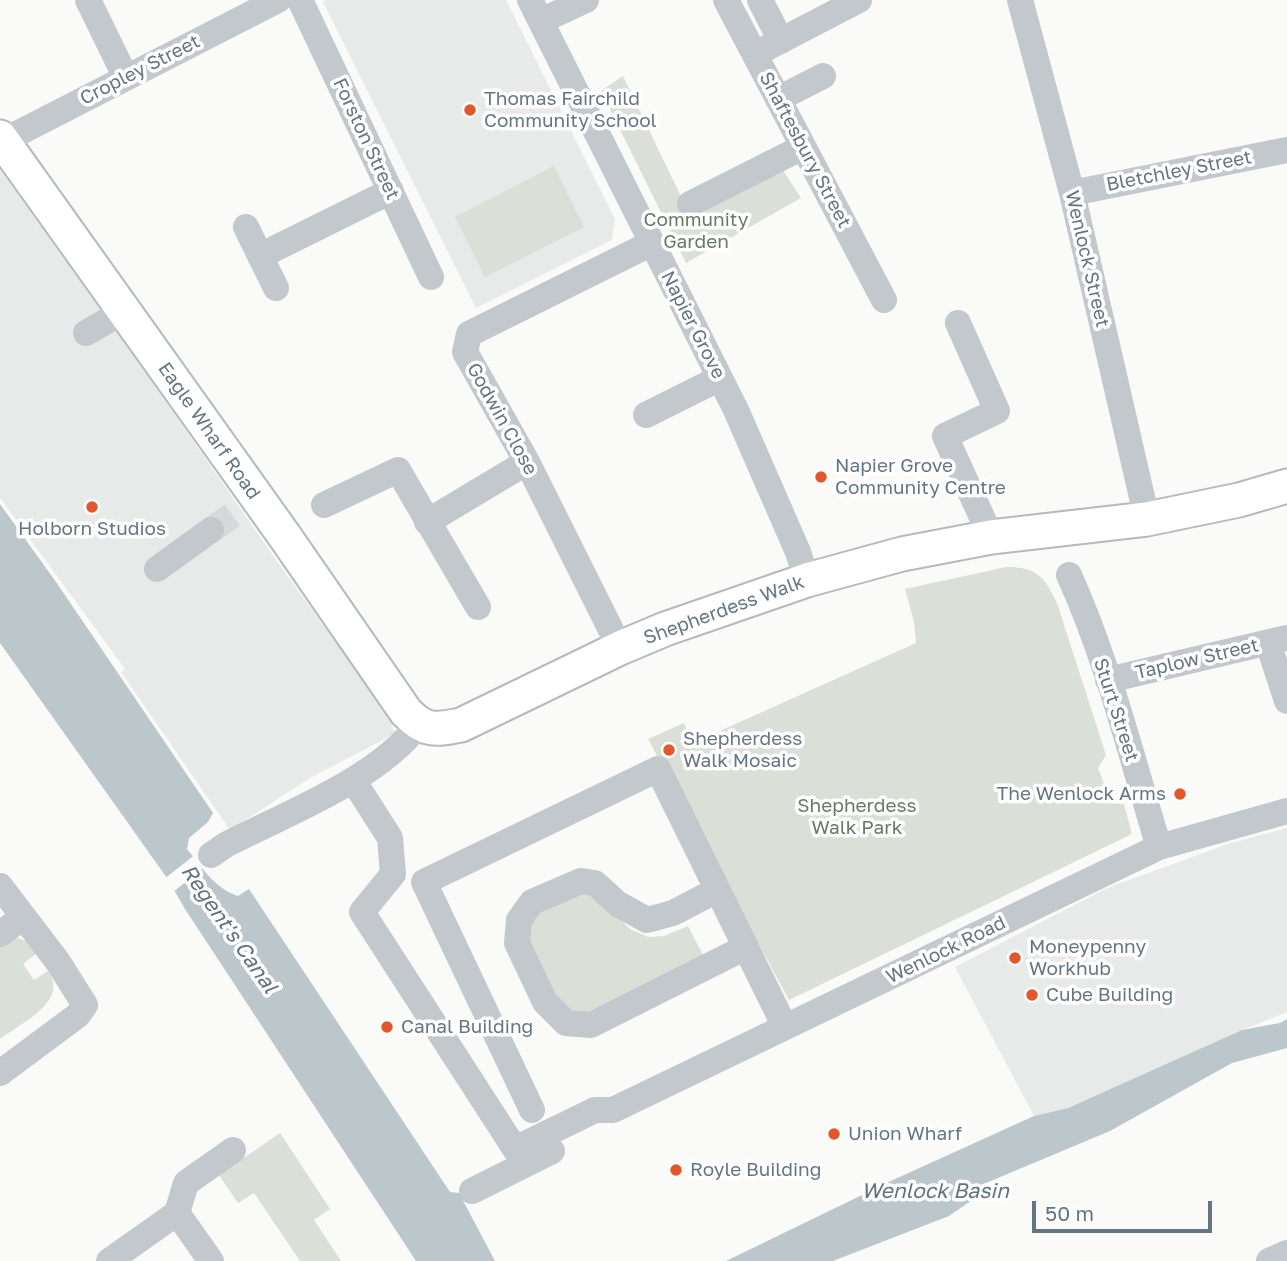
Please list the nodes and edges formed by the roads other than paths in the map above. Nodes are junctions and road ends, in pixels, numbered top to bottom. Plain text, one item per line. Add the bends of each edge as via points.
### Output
1 (88, 0) edge
2 (278, 0) edge
3 (300, 0) edge
4 (586, 0) edge
5 (726, 0) edge
6 (760, 0) edge
7 (859, 0) edge
8 (1020, 0) edge
9 (536, 11) edge
10 (780, 41) junction
11 (755, 54) junction
12 (823, 76) dead end
13 (126, 78) junction
14 (778, 99) junction
15 (1, 139) edge
16 (803, 146) junction
17 (1287, 150) edge
18 (391, 191) junction
19 (1072, 193) junction
20 (690, 204) dead end
21 (246, 227) dead end
22 (652, 243) junction
23 (260, 256) junction
24 (431, 277) dead end
25 (276, 288) dead end
26 (884, 300) dead end
27 (124, 311) junction
28 (958, 323) dead end
29 (86, 333) dead end
30 (724, 386) junction
31 (646, 415) dead end
32 (527, 462) junction
33 (1287, 486) edge
34 (324, 505) dead end
35 (1147, 519) junction
36 (427, 522) junction
37 (211, 530) tunnel mouth
38 (991, 537) junction
39 (158, 569) dead end
40 (1069, 575) dead end
41 (807, 580) junction
42 (478, 607) dead end
43 (1278, 640) edge
44 (620, 648) junction
45 (1108, 680) junction
46 (1287, 701) edge
47 (418, 725) junction
48 (354, 780) junction
49 (1287, 811) edge
50 (1159, 847) junction
51 (211, 855) dead end
52 (393, 874) junction
53 (424, 882) junction
54 (0, 886) edge
55 (718, 890) junction
56 (23, 917) junction
57 (0, 934) edge
58 (746, 947) junction
59 (785, 1027) junction
60 (0, 1073) edge
61 (532, 1110) dead end
62 (613, 1110) junction
63 (233, 1150) dead end
64 (472, 1191) dead end
65 (177, 1213) junction
66 (1287, 1253) edge
67 (109, 1261) edge
68 (211, 1261) edge
69 (1269, 1261) edge

1 - 13 street
2 - 13 street, Cropley Street
3 - 18 street, Forston Street
4 - 9 street
5 - 11 street, Shaftesbury Street
6 - 10 street
7 - 10 street
8 - 19 street, Wenlock Street
9 - 22 street, Napier Grove
10 - 11 street
11 - 14 street, Shaftesbury Street
12 - 14 street
13 - 15 street, Cropley Street
14 - 16 street, Shaftesbury Street
15 - 27 main road, Eagle Wharf Road
16 - 20 street
16 - 26 street, Shaftesbury Street
17 - 19 street, Bletchley Street
18 - 23 street
18 - 24 street, Forston Street
19 - 35 street, Wenlock Street
21 - 23 street
22 - 30 street, Napier Grove
22 - 32 street, Godwin Close via 469,334 465,352
23 - 25 street
27 - 29 street
27 - 47 main road, Eagle Wharf Road via 250,504
28 - 38 street via 997,411 944,436
30 - 31 street
30 - 41 street, Napier Grove
32 - 36 street
32 - 44 street, Godwin Close
33 - 35 main road, Shepherdess Walk
34 - 36 street via 398,470
35 - 38 main road, Shepherdess Walk
36 - 42 street
37 - 39 street
38 - 41 main road, Shepherdess Walk via 902,554
40 - 45 street, Sturt Street
41 - 44 main road, Shepherdess Walk
43 - 45 street, Taplow Street
43 - 46 street
44 - 47 main road, Shepherdess Walk via 461,725 439,729
45 - 50 street, Sturt Street
47 - 48 street
48 - 51 street
48 - 52 street via 390,838
49 - 50 street, Wenlock Road
50 - 59 street, Wenlock Road
52 - 53 street
52 - 62 street via 362,912 515,1149 595,1110
53 - 55 street via 658,769
53 - 61 street
54 - 56 street
55 - 58 street
55 - 58 street via 673,913 647,920 618,904 595,883 582,881 532,902 519,920 517,943 545,1002 566,1023 590,1025
56 - 57 street
56 - 60 street via 85,1005
58 - 59 street
59 - 62 street, Wenlock Road
62 - 64 street via 603,1125
63 - 65 street via 186,1183
65 - 67 street
65 - 68 street
66 - 69 street

